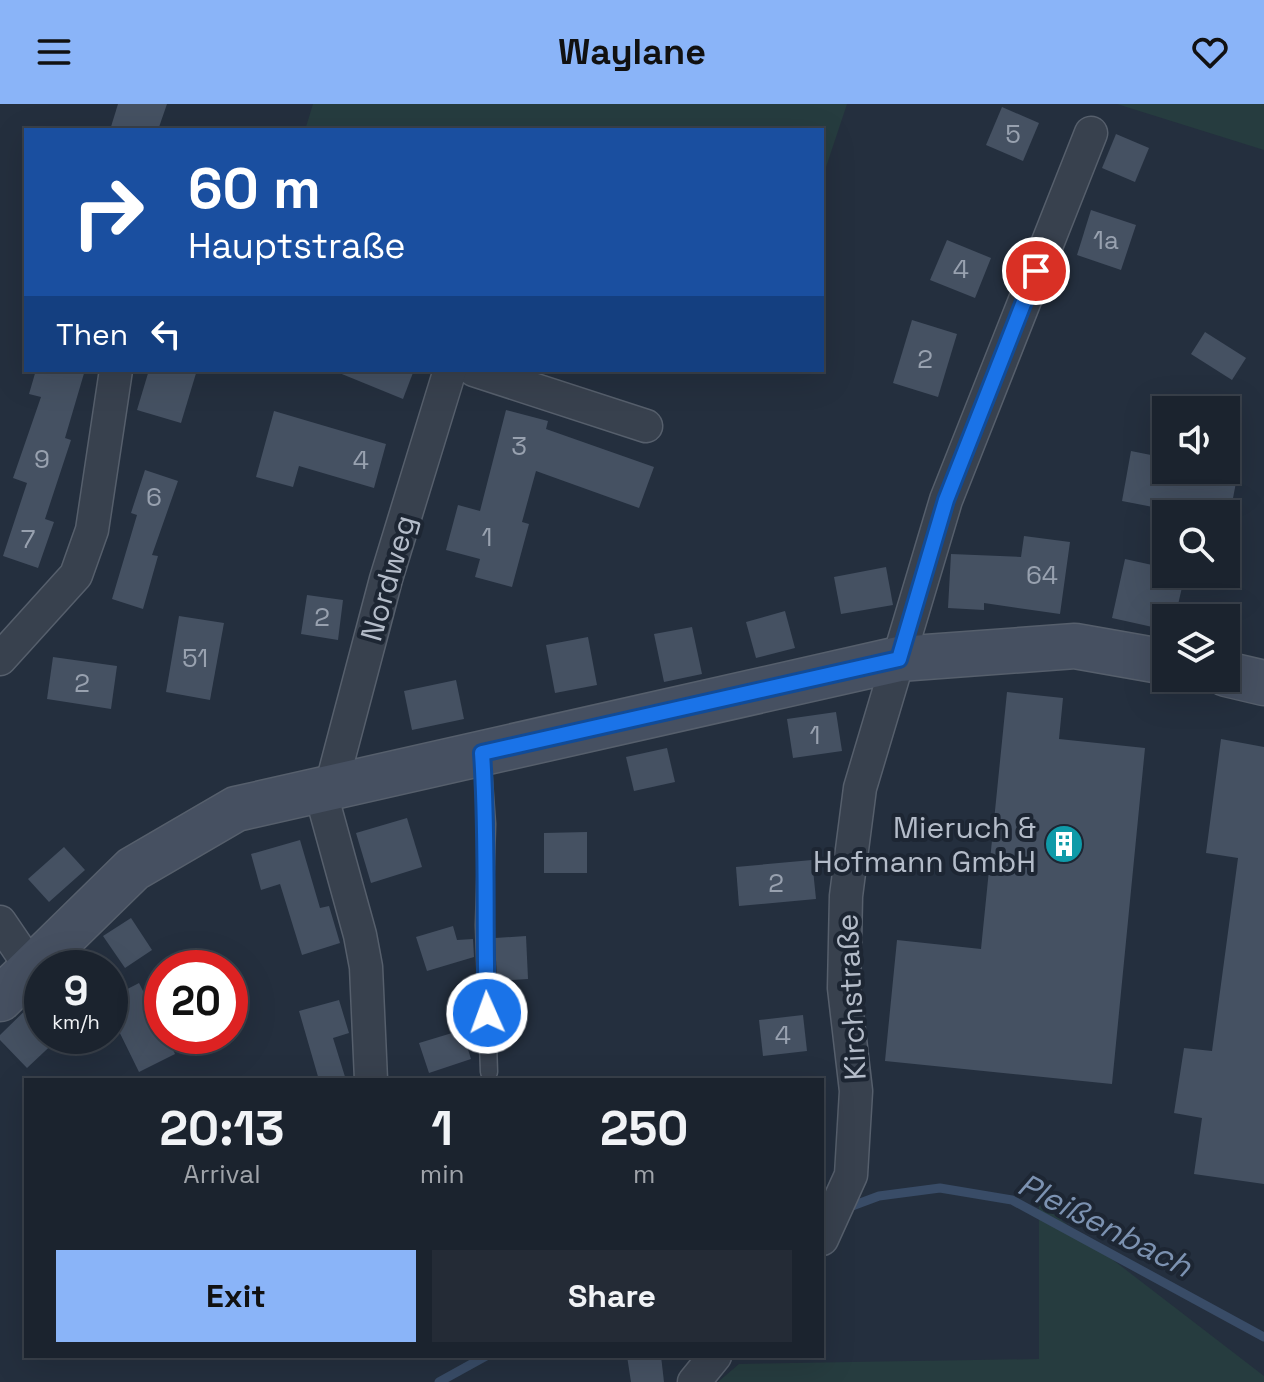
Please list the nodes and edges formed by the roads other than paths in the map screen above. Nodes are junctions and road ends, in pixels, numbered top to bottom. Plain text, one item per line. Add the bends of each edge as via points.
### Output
1 (1091, 133) dead end
2 (116, 372) edge
3 (449, 372) edge
4 (480, 372) edge
5 (646, 426) dead end
6 (0, 659) edge
7 (899, 659) junction
8 (1152, 660) edge
9 (1240, 677) edge
10 (1264, 683) edge
11 (482, 753) junction
12 (325, 788) junction
13 (0, 922) edge
14 (51, 950) edge
15 (24, 957) edge
16 (24, 976) edge
17 (0, 999) edge
18 (489, 1072) dead end
19 (371, 1078) edge
20 (825, 1235) edge
21 (713, 1358) edge
22 (694, 1382) edge

1 - 7 street, Kirchstraße via 946,500
2 - 6 street via 92,530 76,575
3 - 12 street, Nordweg
4 - 5 street
7 - 8 street via 1075,646
7 - 11 street
7 - 20 street, Kirchstraße via 860,788 846,896 844,988 856,1091 851,1175
9 - 10 street
11 - 12 street
11 - 18 lane
12 - 14 street via 236,809 133,869
12 - 19 street via 362,946
13 - 15 street
16 - 17 street
21 - 22 street

